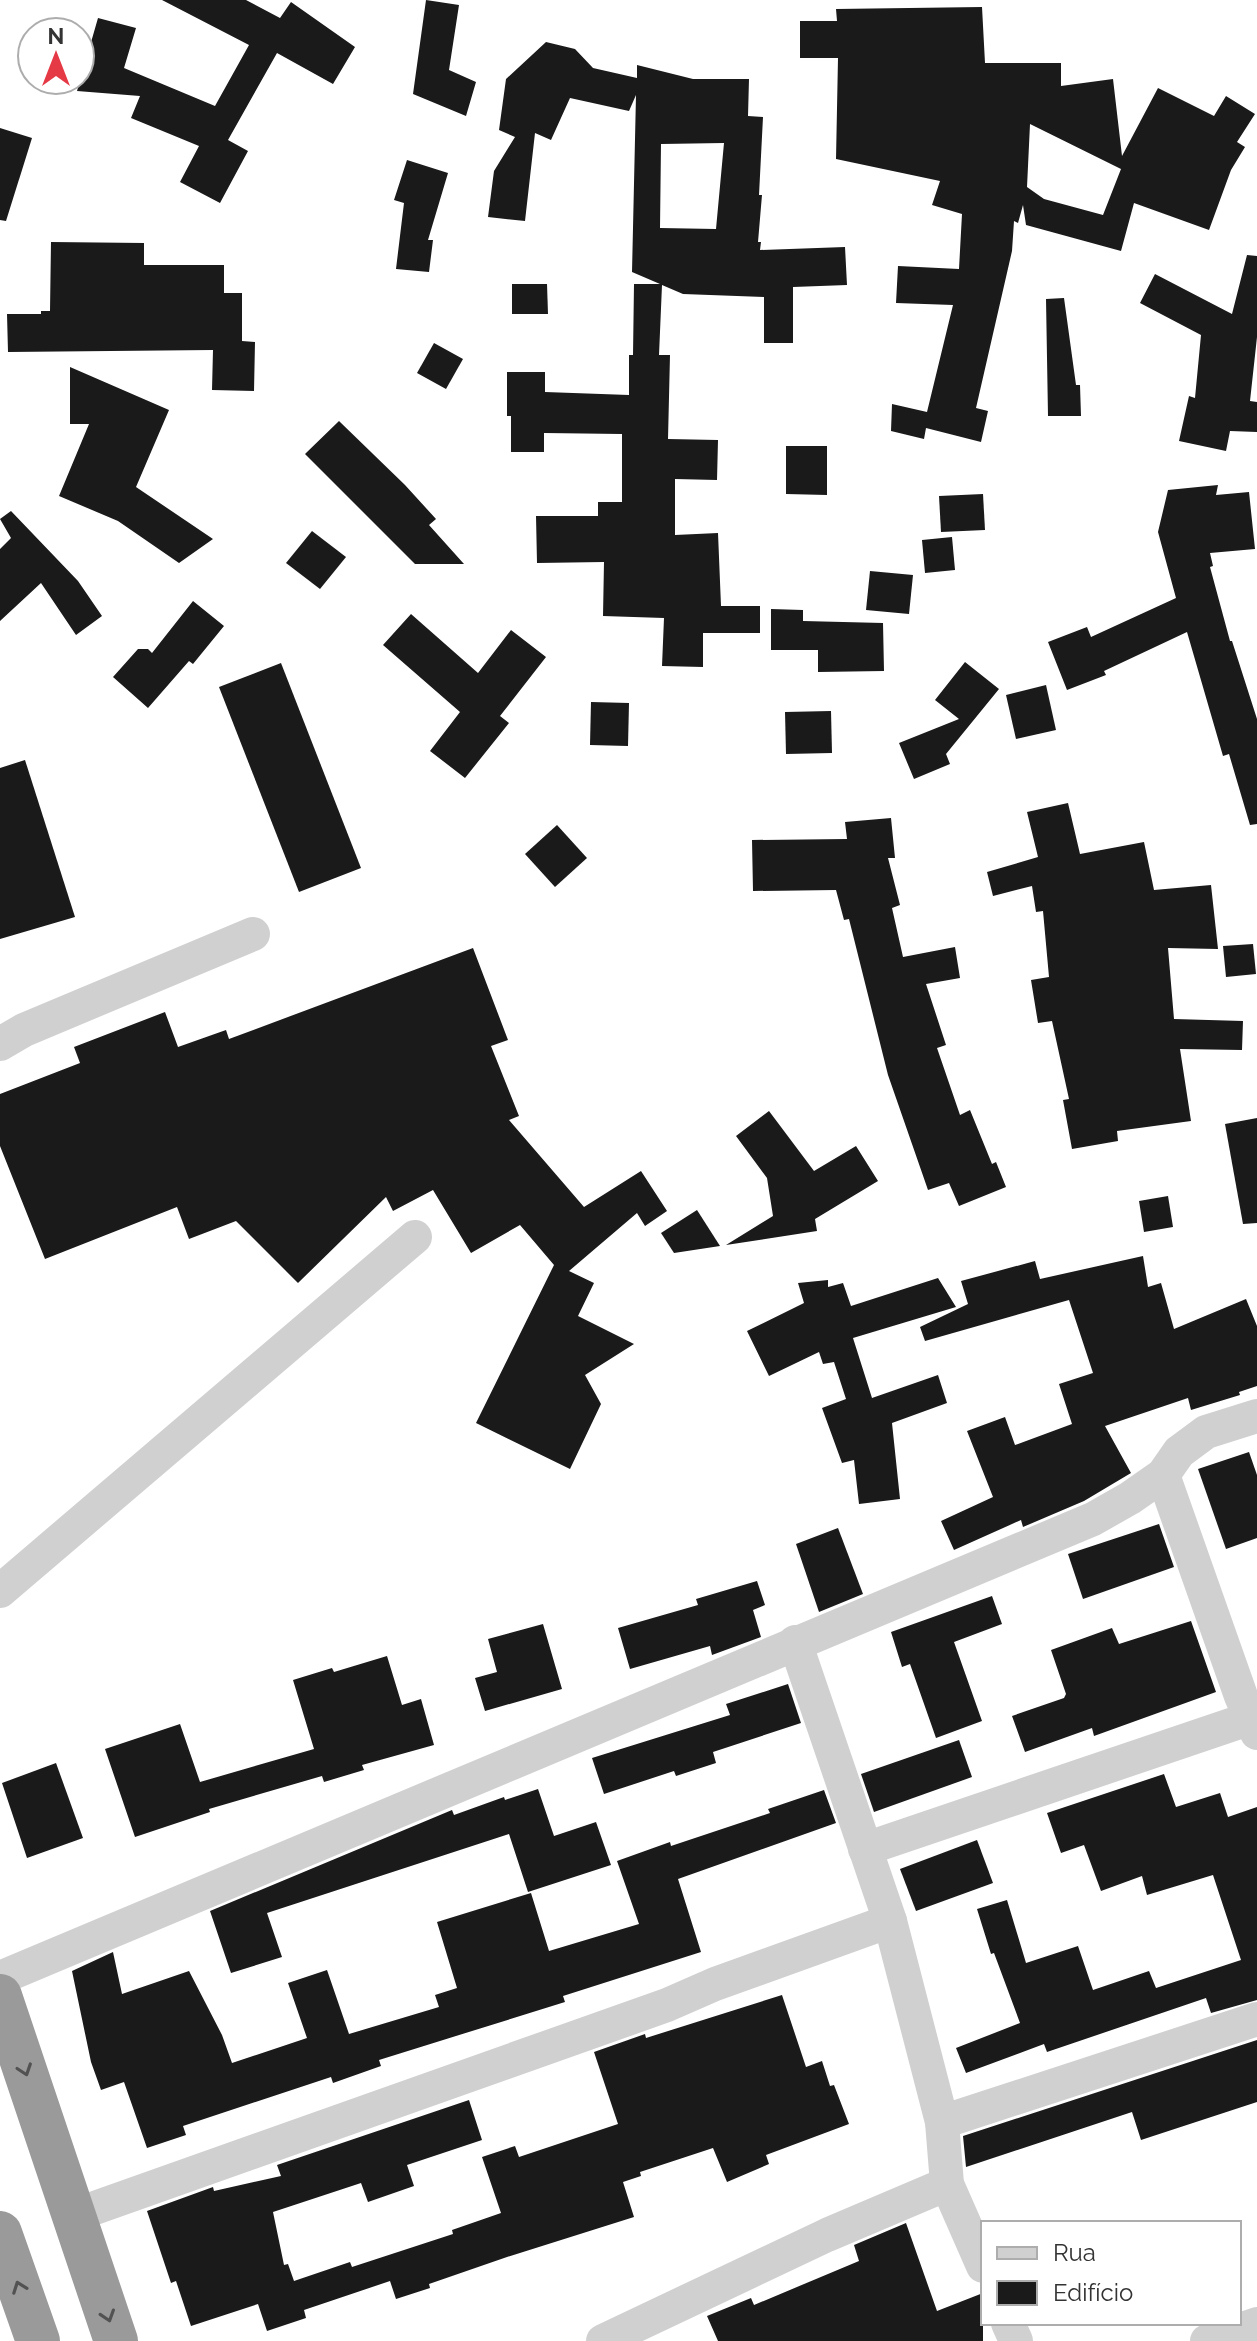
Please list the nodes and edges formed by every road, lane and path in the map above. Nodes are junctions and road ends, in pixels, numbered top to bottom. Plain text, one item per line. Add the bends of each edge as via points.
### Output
1 (253, 934) dead end
2 (0, 1044) edge
3 (415, 1237) dead end
4 (1257, 1416) edge
5 (1163, 1475) junction
6 (0, 1591) edge
7 (795, 1642) junction
8 (1255, 1722) edge
9 (865, 1849) junction
10 (890, 1921) junction
11 (0, 1978) edge
12 (0, 1996) edge
13 (1257, 2019) edge
14 (942, 2122) junction
15 (947, 2184) junction
16 (75, 2215) junction
17 (0, 2233) edge
18 (981, 2261) edge
19 (1257, 2324) edge
20 (38, 2341) edge
21 (116, 2341) edge
22 (603, 2341) edge
23 (1207, 2341) edge

1 - 2 street
3 - 6 street
4 - 5 street via 1206,1432 1179,1452
5 - 7 street via 1093,1519
5 - 8 street via 1241,1696
7 - 9 street
7 - 11 street
8 - 9 street
9 - 10 street
10 - 14 street
10 - 16 street
12 -> 16 highway
13 - 14 street
14 - 15 street
15 - 18 street
15 - 22 street
16 -> 21 highway
20 -> 17 highway
19 - 23 street

